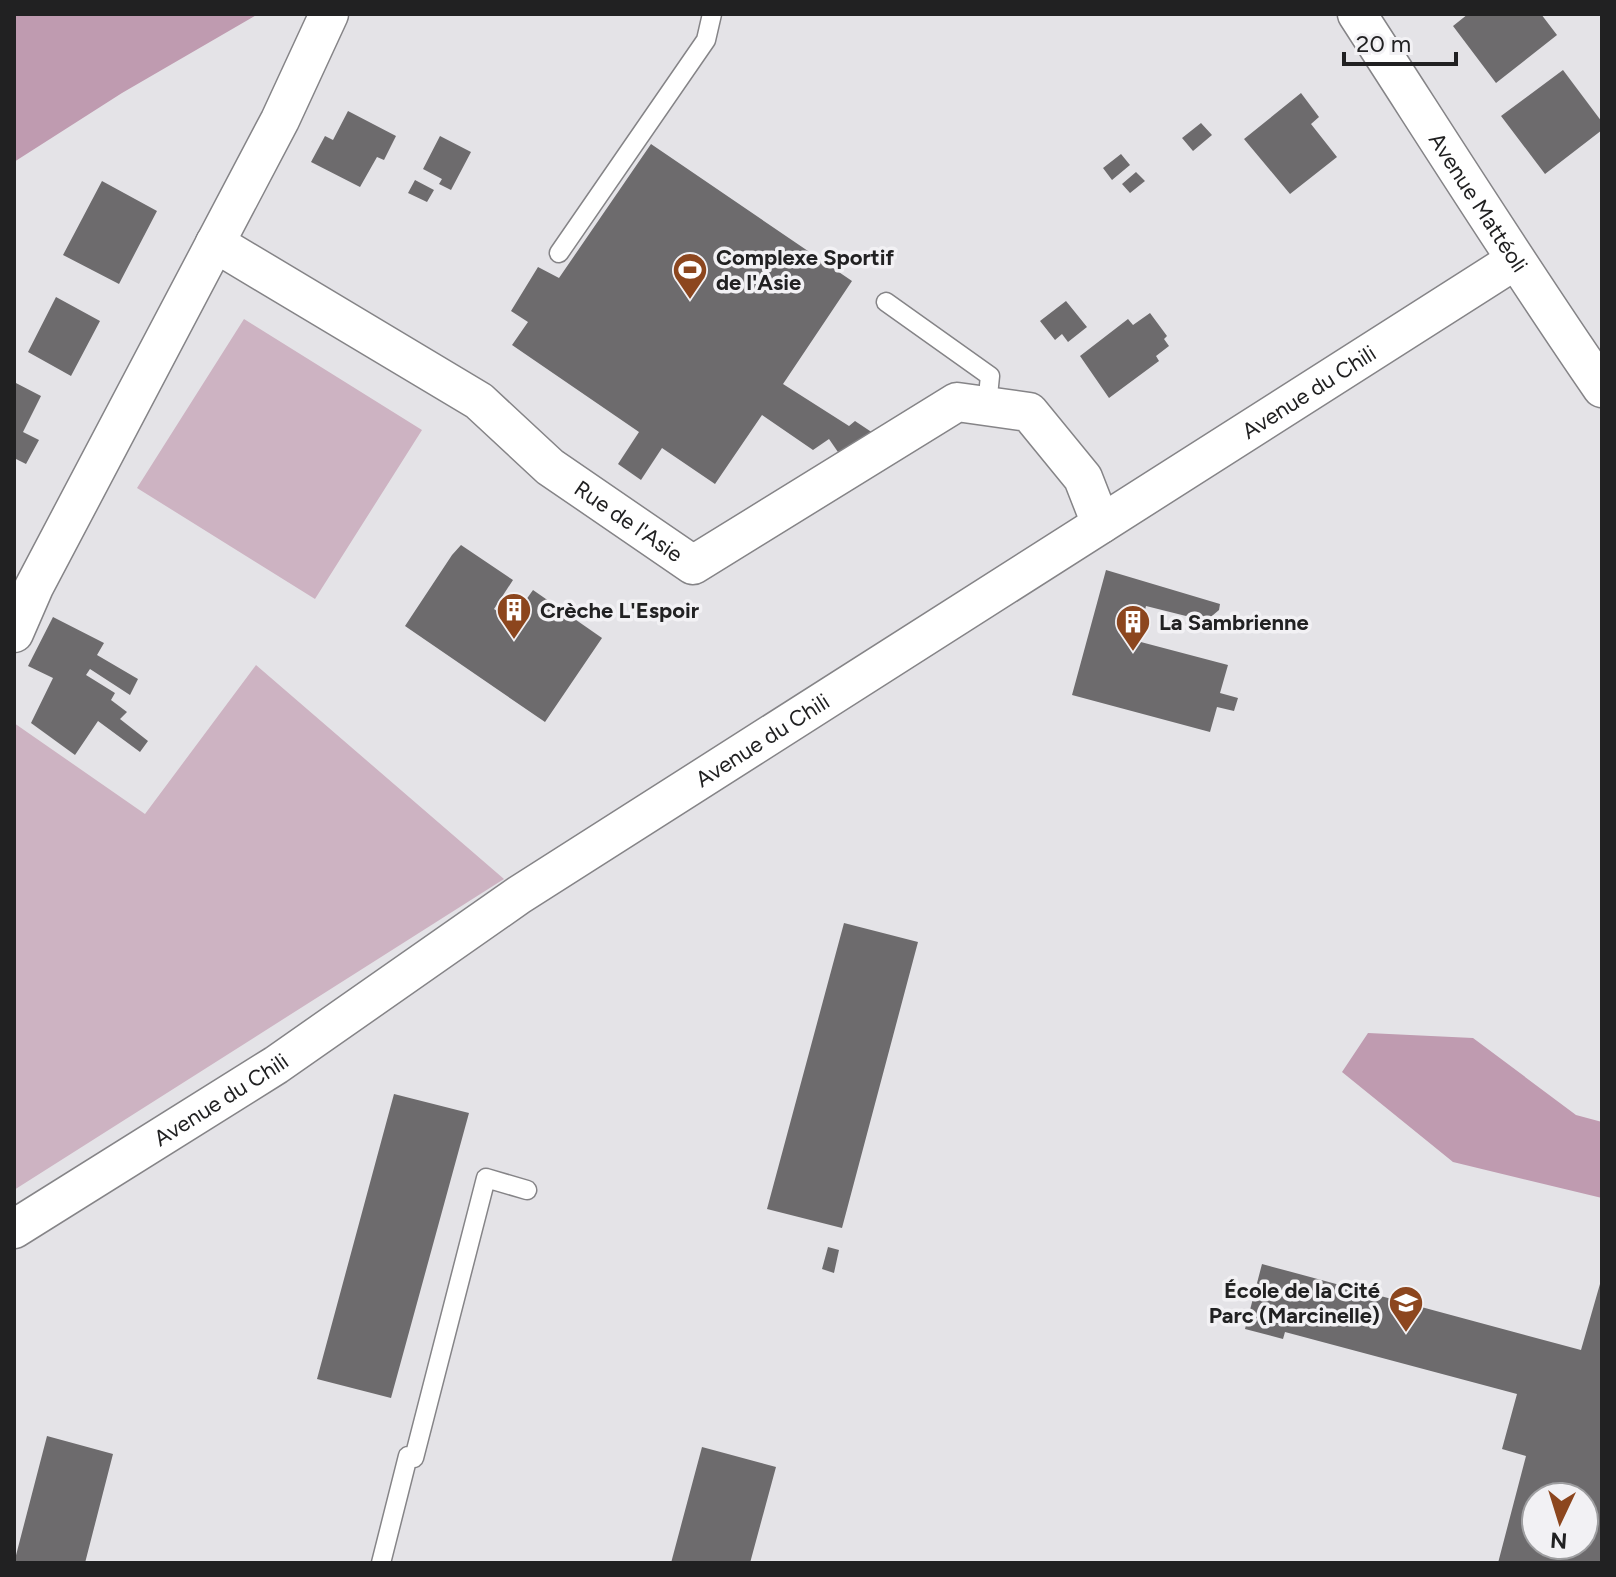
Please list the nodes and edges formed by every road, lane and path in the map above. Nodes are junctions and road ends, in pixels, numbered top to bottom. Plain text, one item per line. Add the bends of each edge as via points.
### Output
1 (329, 14) edge
2 (712, 14) edge
3 (1357, 14) edge
4 (215, 243) junction
5 (559, 253) dead end
6 (1514, 261) junction
7 (886, 302) dead end
8 (1602, 388) edge
9 (987, 405) junction
10 (1101, 524) junction
11 (14, 633) edge
12 (527, 1190) dead end
13 (14, 1229) edge
14 (381, 1563) edge

1 - 4 street
2 - 5 lane via 706,40
3 - 6 street, Avenue Mattéoli
4 - 9 street, Rue de l'Asie via 479,401 550,467 693,565 957,402
4 - 11 street
6 - 8 street, Avenue Mattéoli
6 - 10 street, Avenue du Chili
7 - 9 lane via 990,376
9 - 10 street, Rue de l'Asie via 1029,412 1083,478
10 - 13 street, Avenue du Chili via 519,895 276,1065
12 - 14 lane via 486,1178

